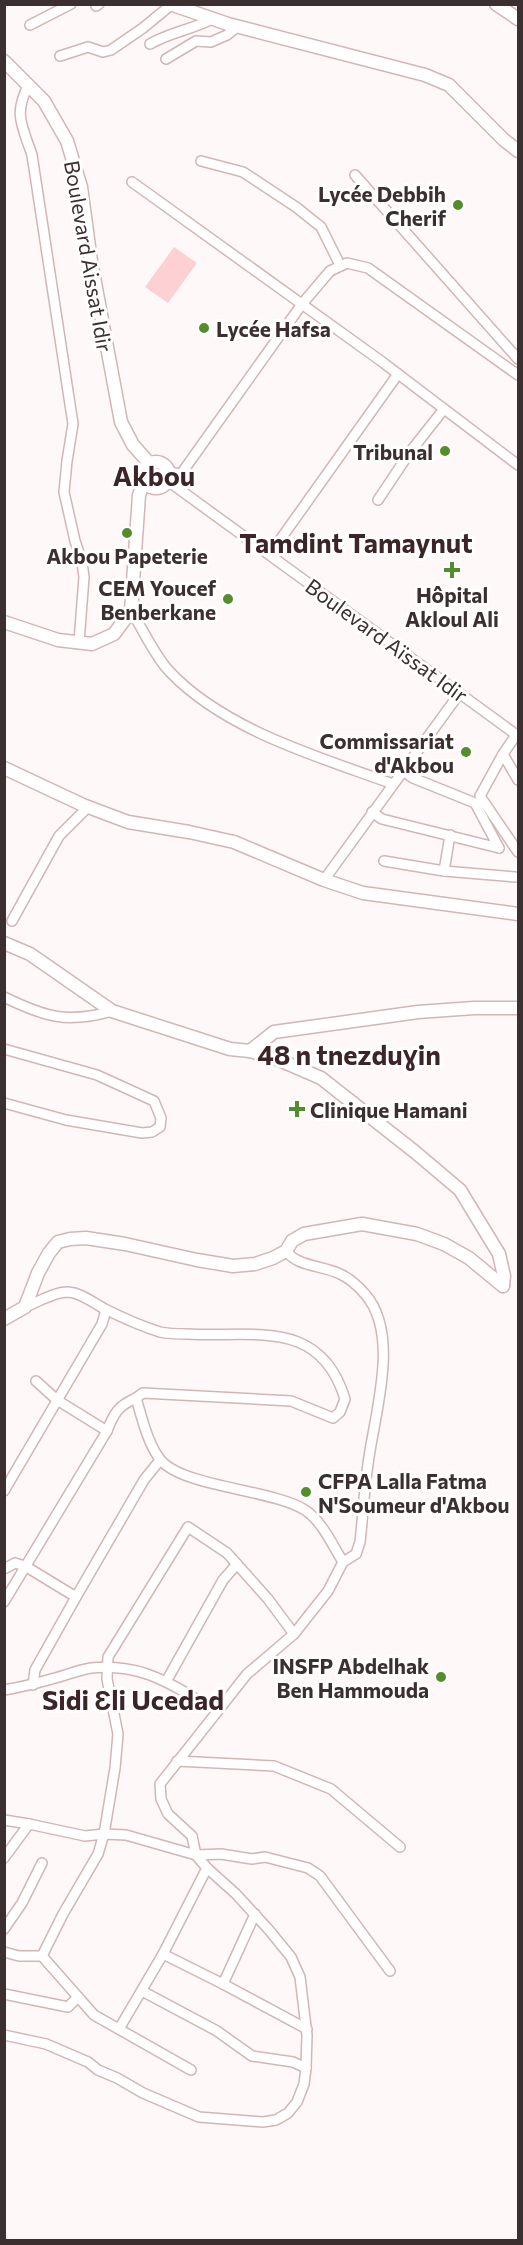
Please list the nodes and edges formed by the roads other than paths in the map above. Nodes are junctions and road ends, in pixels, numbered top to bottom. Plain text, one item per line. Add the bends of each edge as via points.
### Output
1 (71, 4) edge
2 (496, 4) edge
3 (171, 5) edge
4 (212, 19) junction
5 (519, 20) edge
6 (30, 25) dead end
7 (237, 27) junction
8 (150, 44) dead end
9 (60, 56) dead end
10 (166, 59) dead end
11 (4, 61) edge
12 (29, 84) junction
13 (519, 151) edge
14 (201, 160) dead end
15 (355, 175) dead end
16 (132, 182) dead end
17 (340, 265) junction
18 (302, 304) junction
19 (519, 359) edge
20 (398, 374) junction
21 (519, 375) edge
22 (444, 409) junction
23 (149, 463) junction
24 (519, 465) edge
25 (168, 476) junction
26 (144, 482) junction
27 (378, 500) dead end
28 (270, 554) junction
29 (132, 610) junction
30 (4, 622) edge
31 (79, 642) junction
32 (459, 694) junction
33 (517, 736) edge
34 (504, 754) junction
35 (4, 768) edge
36 (403, 771) junction
37 (519, 780) edge
38 (393, 784) junction
39 (88, 807) junction
40 (372, 813) junction
41 (450, 835) junction
42 (519, 852) edge
43 (384, 861) dead end
44 (444, 871) junction
45 (515, 877) dead end
46 (324, 880) junction
47 (519, 914) edge
48 (12, 921) dead end
49 (4, 943) edge
50 (4, 997) edge
51 (519, 1008) edge
52 (112, 1011) junction
53 (4, 1049) edge
54 (250, 1051) junction
55 (4, 1102) edge
56 (286, 1251) junction
57 (25, 1307) junction
58 (106, 1310) junction
59 (4, 1319) edge
60 (36, 1381) dead end
61 (136, 1398) junction
62 (57, 1400) junction
63 (107, 1431) junction
64 (160, 1460) junction
65 (4, 1491) edge
66 (343, 1562) junction
67 (237, 1564) junction
68 (25, 1566) junction
69 (4, 1569) edge
70 (76, 1597) junction
71 (4, 1602) edge
72 (294, 1634) junction
73 (106, 1668) junction
74 (167, 1680) junction
75 (33, 1684) junction
76 (4, 1690) edge
77 (196, 1699) dead end
78 (177, 1761) junction
79 (4, 1820) edge
80 (29, 1824) junction
81 (104, 1834) junction
82 (400, 1847) dead end
83 (196, 1855) junction
84 (4, 1858) edge
85 (42, 1863) dead end
86 (207, 1868) junction
87 (255, 1914) junction
88 (4, 1929) edge
89 (4, 1952) edge
90 (164, 1954) junction
91 (42, 1956) junction
92 (390, 1971) dead end
93 (223, 1984) junction
94 (142, 1991) junction
95 (4, 1994) edge
96 (78, 1997) junction
97 (119, 2029) junction
98 (307, 2029) junction
99 (4, 2035) edge
100 (306, 2068) junction
101 (192, 2070) dead end

1 - 6 street
2 - 5 street
3 - 4 street
3 - 9 street via 111,50 79,48
4 - 7 street
4 - 8 street
7 - 10 street via 211,42 196,41
7 - 13 street via 425,75 449,86
11 - 12 street, Boulevard Aissat Idir
12 - 23 street, Boulevard Aissat Idir via 68,141 81,187 121,422 133,445
12 - 31 street via 20,101 20,117 32,154 73,424 64,492 84,577
14 - 17 street via 243,171 296,207 321,227
15 - 19 street
16 - 18 street
17 - 18 street
17 - 21 street via 368,268
18 - 20 street
18 - 25 street via 181,474
20 - 22 street
20 - 28 street
22 - 24 street
22 - 27 street
23 - 25 street via 161,462
23 - 26 street via 142,474
25 - 26 street via 161,487
25 - 28 street, Boulevard Aïssat Idir
26 - 29 street via 139,495
28 - 32 street, Boulevard Aïssat Idir
29 - 31 street via 114,634 92,644
29 - 38 street via 168,671 207,704 277,741
30 - 31 street via 58,640
32 - 33 street, Boulevard Aïssat Idir
32 - 36 street
33 - 34 street
34 - 37 street
34 - 42 street via 480,796
35 - 39 street
36 - 38 street
36 - 41 street via 474,803 499,849
38 - 40 street
39 - 46 street via 128,822 234,842
39 - 48 street via 59,836
40 - 41 street via 382,819
40 - 46 street
41 - 44 street
43 - 44 street
44 - 45 street
46 - 47 street via 363,894
49 - 52 street via 30,954
50 - 52 street via 51,1017 73,1018
51 - 54 street via 418,1012 274,1032
52 - 54 street via 231,1049
53 - 55 street via 96,1075 140,1094 154,1101 161,1119 160,1126 152,1132 142,1133 66,1120
54 - 56 street via 321,1078 460,1190 499,1254 503,1286 469,1258 444,1244 385,1227 362,1224 304,1234 292,1241
56 - 57 street via 255,1264 233,1266 125,1244 70,1239 58,1242 49,1253
56 - 66 street via 292,1258 338,1273 352,1282 365,1294 381,1323 382,1361 360,1542 356,1554
57 - 58 street via 67,1292 81,1295
57 - 59 street
58 - 61 street via 161,1332 277,1335 301,1342 332,1371 345,1399 333,1418 291,1401 144,1393
58 - 62 street via 102,1324
60 - 62 street
61 - 63 street via 122,1404
61 - 64 street
62 - 63 street
62 - 65 street
63 - 68 street
64 - 66 street via 190,1478 306,1511
64 - 70 street via 144,1480
66 - 72 street via 328,1591
67 - 72 street
67 - 73 street via 188,1527 108,1657
67 - 74 street via 223,1580
68 - 69 street via 15,1563
68 - 70 street
68 - 71 street
70 - 75 street via 35,1670
72 - 78 street via 247,1674
73 - 74 street via 136,1670
73 - 75 street via 89,1668
73 - 81 street via 118,1734
74 - 77 street
75 - 76 street
78 - 82 street via 274,1766 331,1789
78 - 83 street via 160,1784 161,1799 168,1814 192,1836
79 - 80 street
80 - 81 street via 85,1836
80 - 84 street
81 - 83 street via 126,1835
81 - 91 street via 98,1854
83 - 86 street
83 - 92 street via 264,1857 308,1868 320,1876
85 - 88 street
86 - 87 street
86 - 90 street
87 - 93 street
87 - 98 street via 291,1957 300,1977
89 - 91 street
90 - 93 street
90 - 94 street
91 - 96 street
93 - 98 street
94 - 97 street
94 - 100 street via 217,2031 252,2056 293,2062
95 - 96 street via 68,2007
96 - 97 street via 94,2015
97 - 101 street
98 - 100 street
99 - 100 street via 46,2044 143,2093 199,2116 276,2120 297,2102

